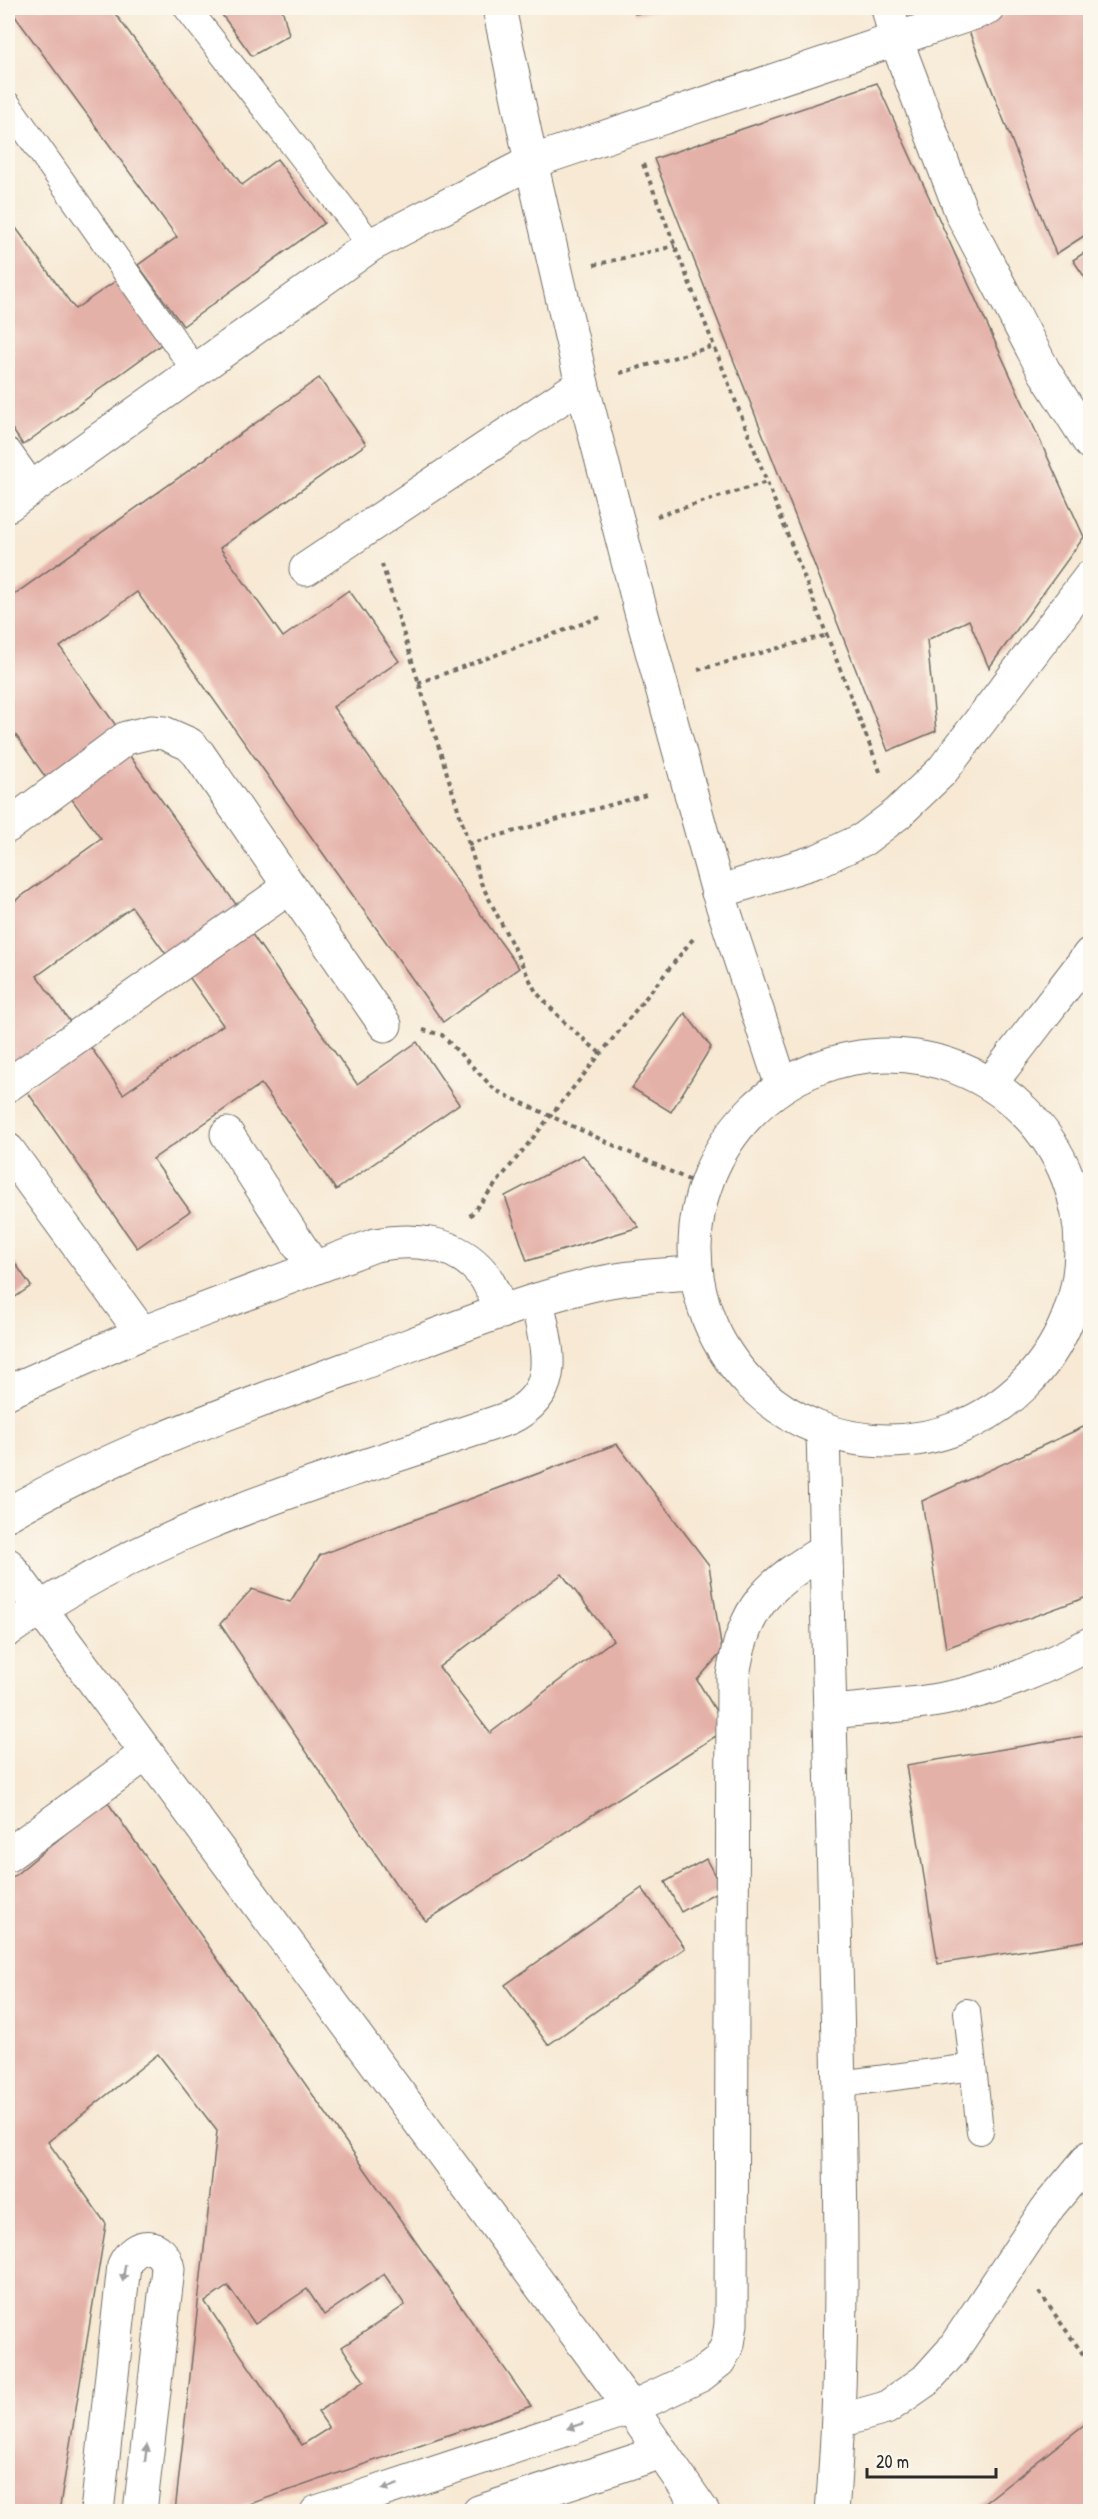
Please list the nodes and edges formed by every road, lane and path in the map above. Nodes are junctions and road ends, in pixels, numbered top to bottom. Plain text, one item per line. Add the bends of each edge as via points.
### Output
1 (187, 8) edge
2 (499, 8) edge
3 (990, 8) edge
4 (892, 22) edge
5 (8, 105) edge
6 (629, 128) junction
7 (531, 162) junction
8 (371, 245) junction
9 (675, 246) junction
10 (556, 274) junction
11 (714, 346) junction
12 (195, 370) junction
13 (582, 384) junction
14 (1090, 443) edge
15 (8, 451) edge
16 (767, 482) junction
17 (33, 486) junction
18 (8, 505) edge
19 (370, 526) junction
20 (619, 528) junction
21 (306, 569) dead end
22 (1090, 577) edge
23 (639, 604) junction
24 (827, 635) junction
25 (660, 680) junction
26 (418, 683) junction
27 (688, 783) junction
28 (897, 814) junction
29 (8, 826) edge
30 (468, 844) junction
31 (290, 887) junction
32 (720, 898) junction
33 (1090, 954) edge
34 (385, 1025) joint
35 (601, 1054) junction
36 (991, 1083) junction
37 (8, 1084) edge
38 (782, 1086) junction
39 (551, 1116) junction
40 (227, 1134) dead end
41 (8, 1150) edge
42 (704, 1187) junction
43 (445, 1247) junction
44 (314, 1268) junction
45 (695, 1273) junction
46 (537, 1300) junction
47 (502, 1312) junction
48 (142, 1333) junction
49 (8, 1392) edge
50 (823, 1431) junction
51 (8, 1514) edge
52 (826, 1550) junction
53 (8, 1565) edge
54 (39, 1608) junction
55 (8, 1630) edge
56 (1090, 1644) edge
57 (832, 1712) junction
58 (147, 1753) junction
59 (8, 1855) edge
60 (967, 2013) dead end
61 (973, 2067) junction
62 (838, 2084) junction
63 (980, 2131) dead end
64 (1090, 2157) edge
65 (1015, 2258) junction
66 (1090, 2364) edge
67 (631, 2408) junction
68 (839, 2421) junction
69 (662, 2452) junction
70 (97, 2511) edge
71 (140, 2511) edge
72 (317, 2511) edge
73 (480, 2511) edge
74 (703, 2511) edge
75 (832, 2511) edge

1 - 8 lane
2 - 7 street
3 - 4 street
4 - 6 street
4 - 14 street via 962,214 1044,371
5 - 12 lane
6 - 7 street
6 - 9 path
7 - 8 street
7 - 10 street
8 - 12 street
9 - 10 path
9 - 11 path
10 - 13 street
11 - 13 path
11 - 16 path
12 - 17 street
13 - 19 street
13 - 20 street
15 - 17 lane
16 - 20 path
16 - 24 path
17 - 18 street
19 - 21 street
19 - 26 path
20 - 23 street
22 - 28 street via 942,771
23 - 25 street
23 - 26 path
24 - 25 path
24 - 28 path
25 - 27 street
26 - 30 path
27 - 30 path
27 - 32 street
28 - 32 street via 864,839
29 - 31 street via 126,738 164,733 177,737 198,753
30 - 35 path via 481,883 536,992
31 - 34 street
31 - 37 street
32 - 35 path
32 - 38 street
33 - 36 street
34 - 39 path via 442,1035 494,1089
35 - 39 path
36 - 38 street via 952,1064 908,1055 865,1055 821,1066
36 - 50 street via 1039,1124 1070,1179 1083,1240 1075,1303 1053,1350 1048,1360 1003,1405 947,1433 885,1442
38 - 42 street via 748,1113 722,1148
39 - 42 path
39 - 43 path
40 - 44 street
41 - 48 street
42 - 45 street via 694,1230
43 - 44 street via 422,1241 398,1241 375,1245
43 - 47 street via 483,1274
44 - 48 street
45 - 46 street via 647,1275 589,1285
45 - 50 street via 709,1325 737,1370 775,1406
46 - 47 street
46 - 54 street via 547,1375 542,1389 523,1411 174,1536
47 - 51 street via 182,1430 114,1458
48 - 49 street
50 - 52 street
52 - 57 street
52 - 67 street via 794,1569 767,1592 747,1619 733,1676 728,2344 719,2361 701,2375
53 - 54 street
54 - 55 street
54 - 58 street
56 - 57 street via 1001,1684 944,1699
57 - 62 street
58 - 59 street
58 - 67 street
60 - 61 lane
61 - 62 lane
61 - 63 lane
62 - 68 street via 842,2343
64 - 65 street via 1049,2205
65 - 66 path
65 - 68 street via 952,2350 926,2380 886,2408
67 - 69 street
67 -> 72 street
68 - 75 street
69 - 73 street
69 - 74 street
71 -> 70 street via 168,2269 160,2252 143,2247 128,2256 124,2265

